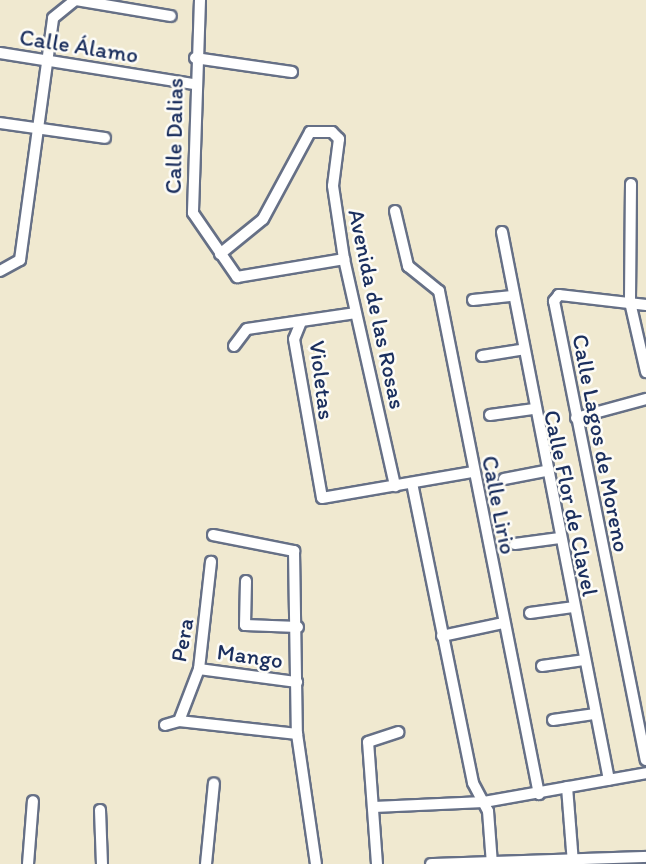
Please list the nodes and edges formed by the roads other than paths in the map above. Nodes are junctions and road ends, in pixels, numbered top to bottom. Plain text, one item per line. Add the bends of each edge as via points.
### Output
1 (75, 0) edge
2 (200, 0) edge
3 (171, 16) dead end
4 (0, 53) edge
5 (195, 58) junction
6 (49, 60) junction
7 (292, 72) dead end
8 (193, 84) junction
9 (0, 123) edge
10 (41, 127) junction
11 (105, 138) dead end
12 (631, 184) dead end
13 (395, 211) dead end
14 (502, 232) dead end
15 (220, 254) junction
16 (344, 259) junction
17 (3, 271) edge
18 (510, 296) junction
19 (473, 300) dead end
20 (631, 302) junction
21 (646, 305) edge
22 (356, 313) junction
23 (301, 322) junction
24 (234, 346) dead end
25 (521, 350) junction
26 (482, 356) dead end
27 (646, 372) edge
28 (646, 399) edge
29 (533, 409) junction
30 (490, 415) dead end
31 (576, 418) junction
32 (472, 471) junction
33 (545, 471) junction
34 (504, 479) dead end
35 (412, 483) junction
36 (395, 486) junction
37 (213, 535) dead end
38 (560, 538) junction
39 (515, 544) dead end
40 (211, 562) dead end
41 (246, 581) dead end
42 (573, 607) junction
43 (530, 613) dead end
44 (503, 623) junction
45 (298, 627) junction
46 (442, 636) junction
47 (584, 660) junction
48 (542, 666) dead end
49 (199, 669) junction
50 (297, 682) junction
51 (594, 714) junction
52 (553, 720) dead end
53 (179, 721) junction
54 (165, 725) dead end
55 (398, 732) dead end
56 (297, 734) junction
57 (646, 760) edge
58 (646, 773) edge
59 (609, 780) junction
60 (214, 783) dead end
61 (567, 787) junction
62 (539, 794) junction
63 (33, 800) dead end
64 (484, 802) junction
65 (373, 807) junction
66 (100, 810) dead end
67 (646, 858) edge
68 (573, 862) edge
69 (492, 863) edge
70 (28, 864) edge
71 (102, 864) edge
72 (206, 864) edge
73 (314, 864) edge
74 (377, 864) edge
75 (431, 864) edge

1 - 3 street
1 - 6 street via 53,18
2 - 5 street, Calle Dalias
4 - 6 street, Calle Álamo
5 - 7 street
5 - 8 street, Calle Dalias
6 - 8 street, Calle Álamo
6 - 10 street
8 - 15 street, Calle Dalias via 190,195 193,213
9 - 10 street
10 - 11 street
10 - 17 street via 20,260
12 - 20 street
13 - 32 street, Calle Lirio via 408,266 439,290
14 - 18 street, Calle Flor de Clavel
15 - 16 street, Calle Dalias via 243,278
15 - 16 street, Avenida de las Rosas via 263,219 310,132 322,128 339,139 334,186
16 - 22 street, Avenida de las Rosas
18 - 19 street
18 - 25 street, Calle Flor de Clavel
20 - 21 street
20 - 27 street
20 - 31 street, Calle Lagos de Moreno via 554,298
22 - 23 street, Violetas
22 - 36 street, Avenida de las Rosas
23 - 24 street via 247,329
23 - 36 street, Violetas via 294,339 322,498
25 - 26 street
25 - 29 street, Calle Flor de Clavel
28 - 31 street
29 - 30 street
29 - 33 street, Calle Flor de Clavel
31 - 57 street, Calle Lagos de Moreno
32 - 35 street
32 - 44 street, Calle Lirio
33 - 34 street
33 - 38 street, Calle Flor de Clavel
35 - 36 street
35 - 46 street
37 - 45 street via 294,551
38 - 39 street
38 - 42 street, Calle Flor de Clavel
40 - 49 street, Pera
41 - 45 street via 245,625
42 - 43 street
42 - 47 street, Calle Flor de Clavel
44 - 46 street
44 - 62 street, Calle Lirio
45 - 50 street
46 - 64 street via 473,783
47 - 48 street
47 - 51 street, Calle Flor de Clavel
49 - 50 street, Mango
49 - 53 street, Pera
50 - 56 street
51 - 52 street
51 - 59 street, Calle Flor de Clavel
53 - 54 street
53 - 56 street
55 - 65 street via 368,742
56 - 73 street
58 - 59 street
59 - 61 street
60 - 72 street
61 - 62 street
61 - 68 street
62 - 64 street
63 - 70 street
64 - 65 street
64 - 69 street
65 - 74 street
66 - 71 street
67 - 68 street
68 - 69 street
69 - 75 street

